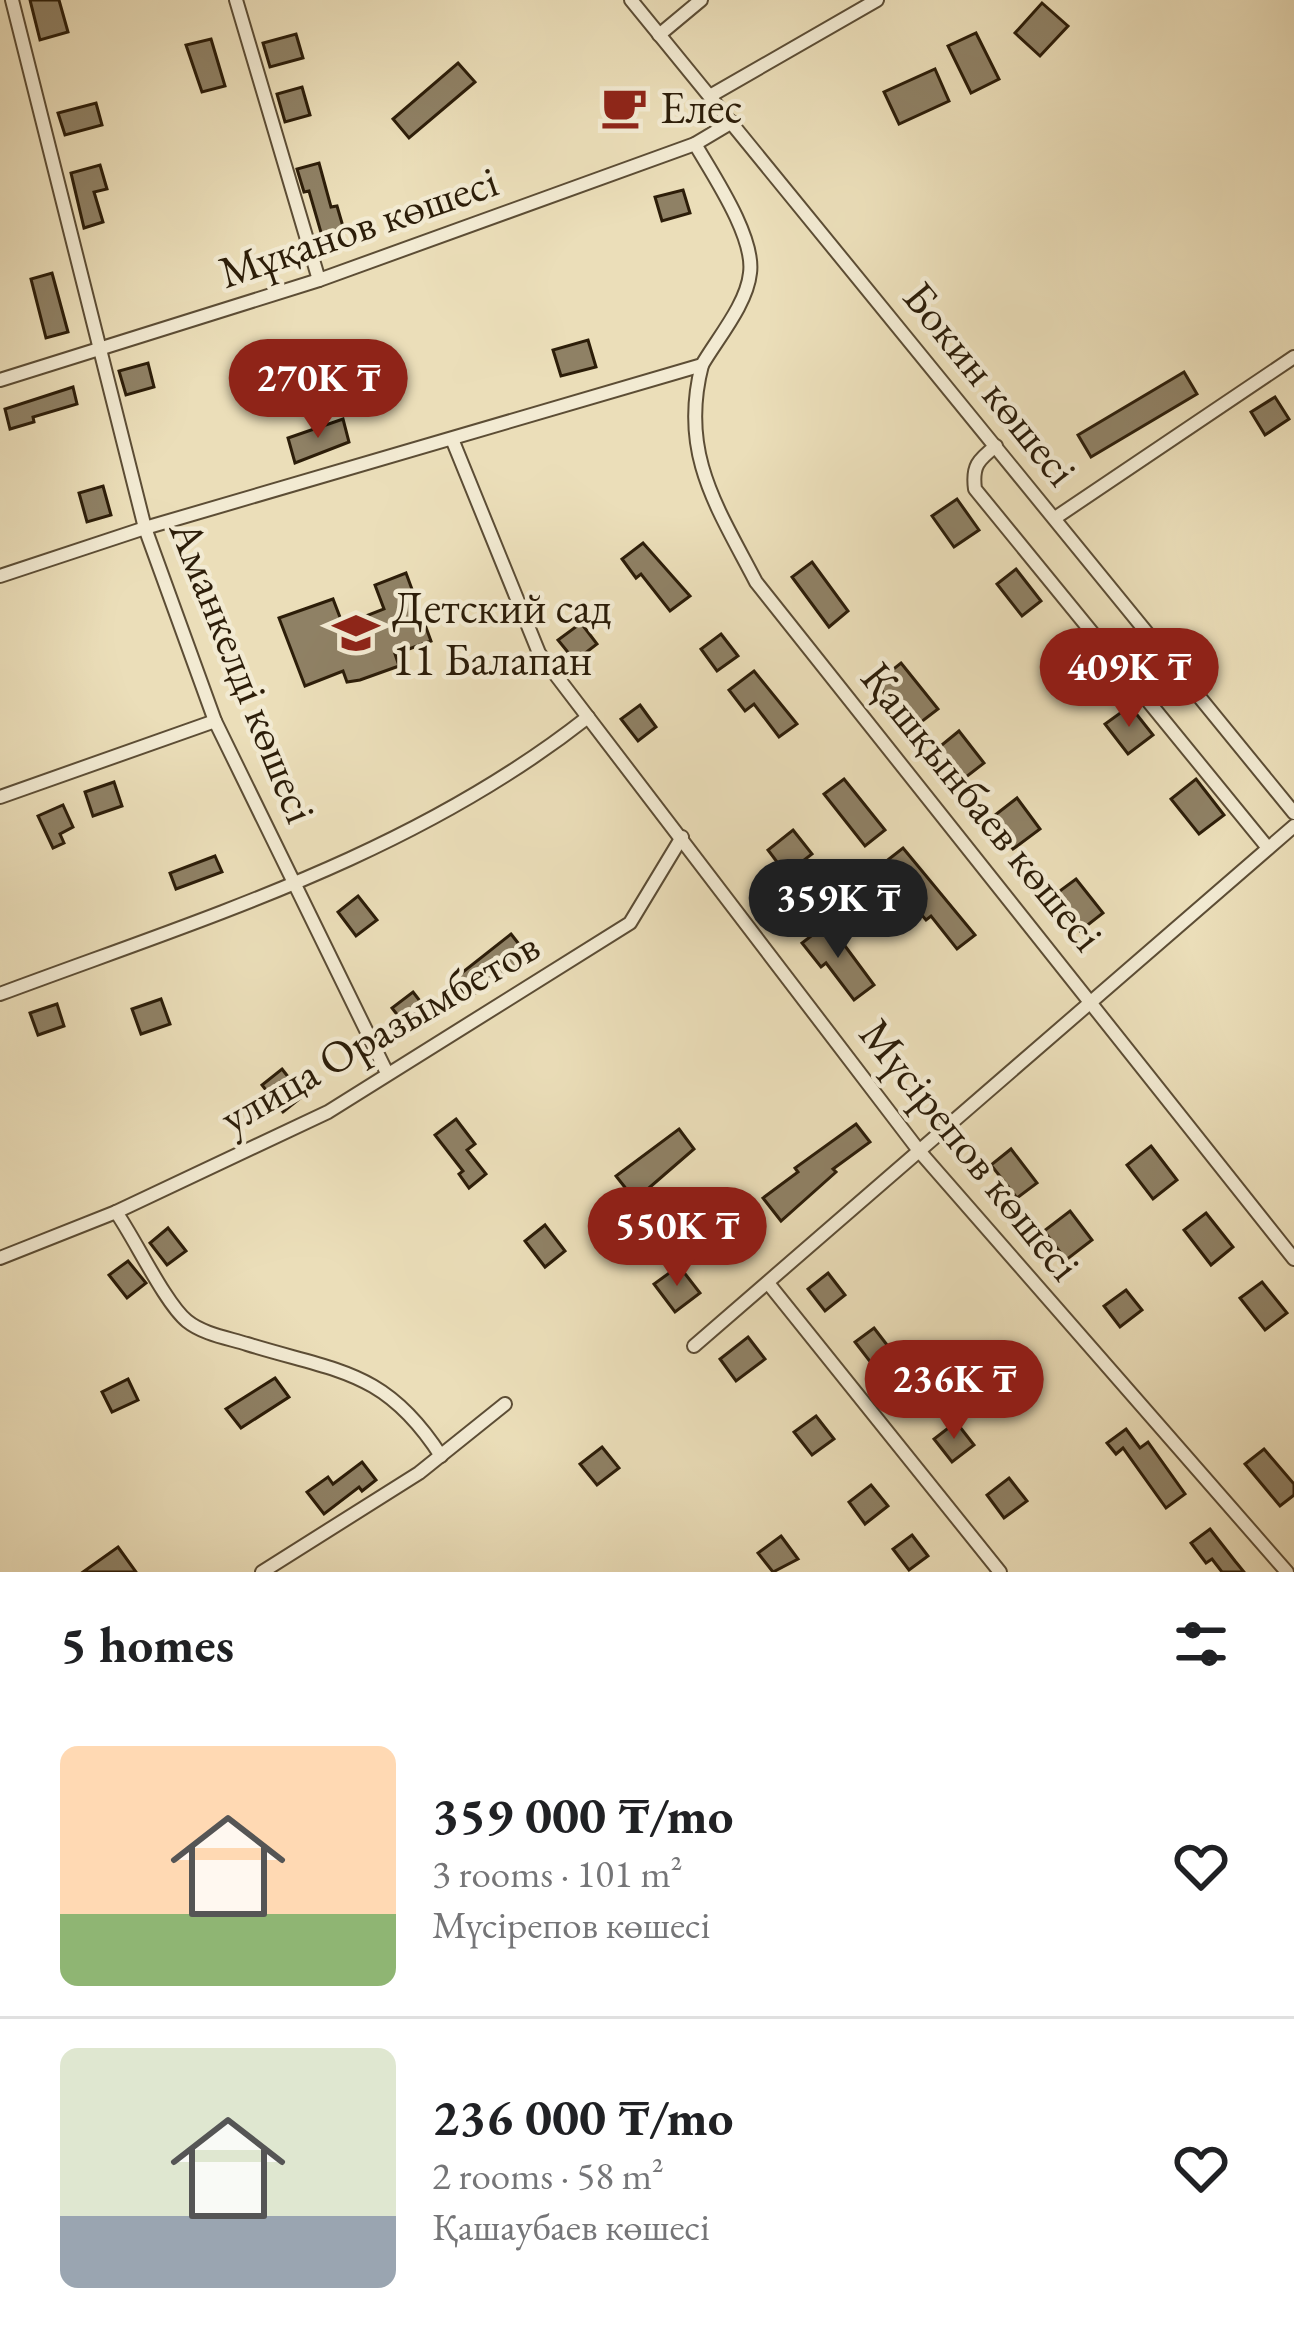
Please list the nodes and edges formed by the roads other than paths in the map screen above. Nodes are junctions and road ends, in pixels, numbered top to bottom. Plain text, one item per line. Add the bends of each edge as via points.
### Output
1 (12, 0) edge
2 (236, 0) edge
3 (631, 0) edge
4 (700, 0) edge
5 (877, 0) edge
6 (659, 34) junction
7 (710, 96) junction
8 (732, 122) junction
9 (695, 144) junction
10 (319, 280) junction
11 (96, 351) junction
12 (1294, 357) edge
13 (702, 365) junction
14 (0, 380) edge
15 (452, 439) junction
16 (996, 446) junction
17 (1054, 518) junction
18 (145, 528) junction
19 (0, 576) edge
20 (588, 717) junction
21 (215, 721) junction
22 (0, 797) edge
23 (1294, 813) edge
24 (1294, 826) edge
25 (682, 837) junction
26 (1268, 848) junction
27 (295, 884) junction
28 (0, 994) edge
29 (1093, 1000) junction
30 (387, 1072) junction
31 (920, 1152) junction
32 (116, 1212) junction
33 (0, 1258) edge
34 (1294, 1259) edge
35 (768, 1282) junction
36 (694, 1346) dead end
37 (505, 1404) dead end
38 (441, 1456) junction
39 (262, 1572) edge
40 (1000, 1572) edge
41 (1287, 1572) edge

1 - 11 street, Аманкелді көшесі
2 - 10 street
3 - 6 street, Бокин көшесі
4 - 6 street
5 - 7 street
6 - 7 street, Бокин көшесі
7 - 8 street, Бокин көшесі
8 - 9 street, Мұқанов көшесі
8 - 16 street, Бокин көшесі
9 - 10 street, Мұқанов көшесі
9 - 13 street via 725,195 752,269
10 - 11 street, Мұқанов көшесі
11 - 14 street, Мұқанов көшесі
11 - 18 street, Аманкелді көшесі
12 - 17 street
13 - 15 street
13 - 29 street, Қашқынбаев көшесі via 692,434 712,499 756,582
15 - 18 street
15 - 20 street, Мүсірепов көшесі via 538,653
16 - 17 street, Бокин көшесі
16 - 26 street via 978,460 975,489
17 - 23 street, Бокин көшесі
18 - 19 street
18 - 21 street, Аманкелді көшесі
20 - 25 street, Мүсірепов көшесі
20 - 27 street via 442,817
21 - 22 street
21 - 27 street, Аманкелді көшесі
24 - 26 street
25 - 30 street, улица Оразымбетов via 630,923
25 - 31 street, Мүсірепов көшесі
26 - 29 street
27 - 28 street
27 - 30 street, Аманкелді көшесі
29 - 31 street
29 - 34 street, Қашқынбаев көшесі
30 - 32 street, улица Оразымбетов via 328,1112
31 - 35 street
31 - 41 street, Мүсірепов көшесі
32 - 33 street, улица Оразымбетов
32 - 38 street via 188,1322 383,1390 417,1419
35 - 36 street
35 - 40 street
37 - 38 street
38 - 39 street

